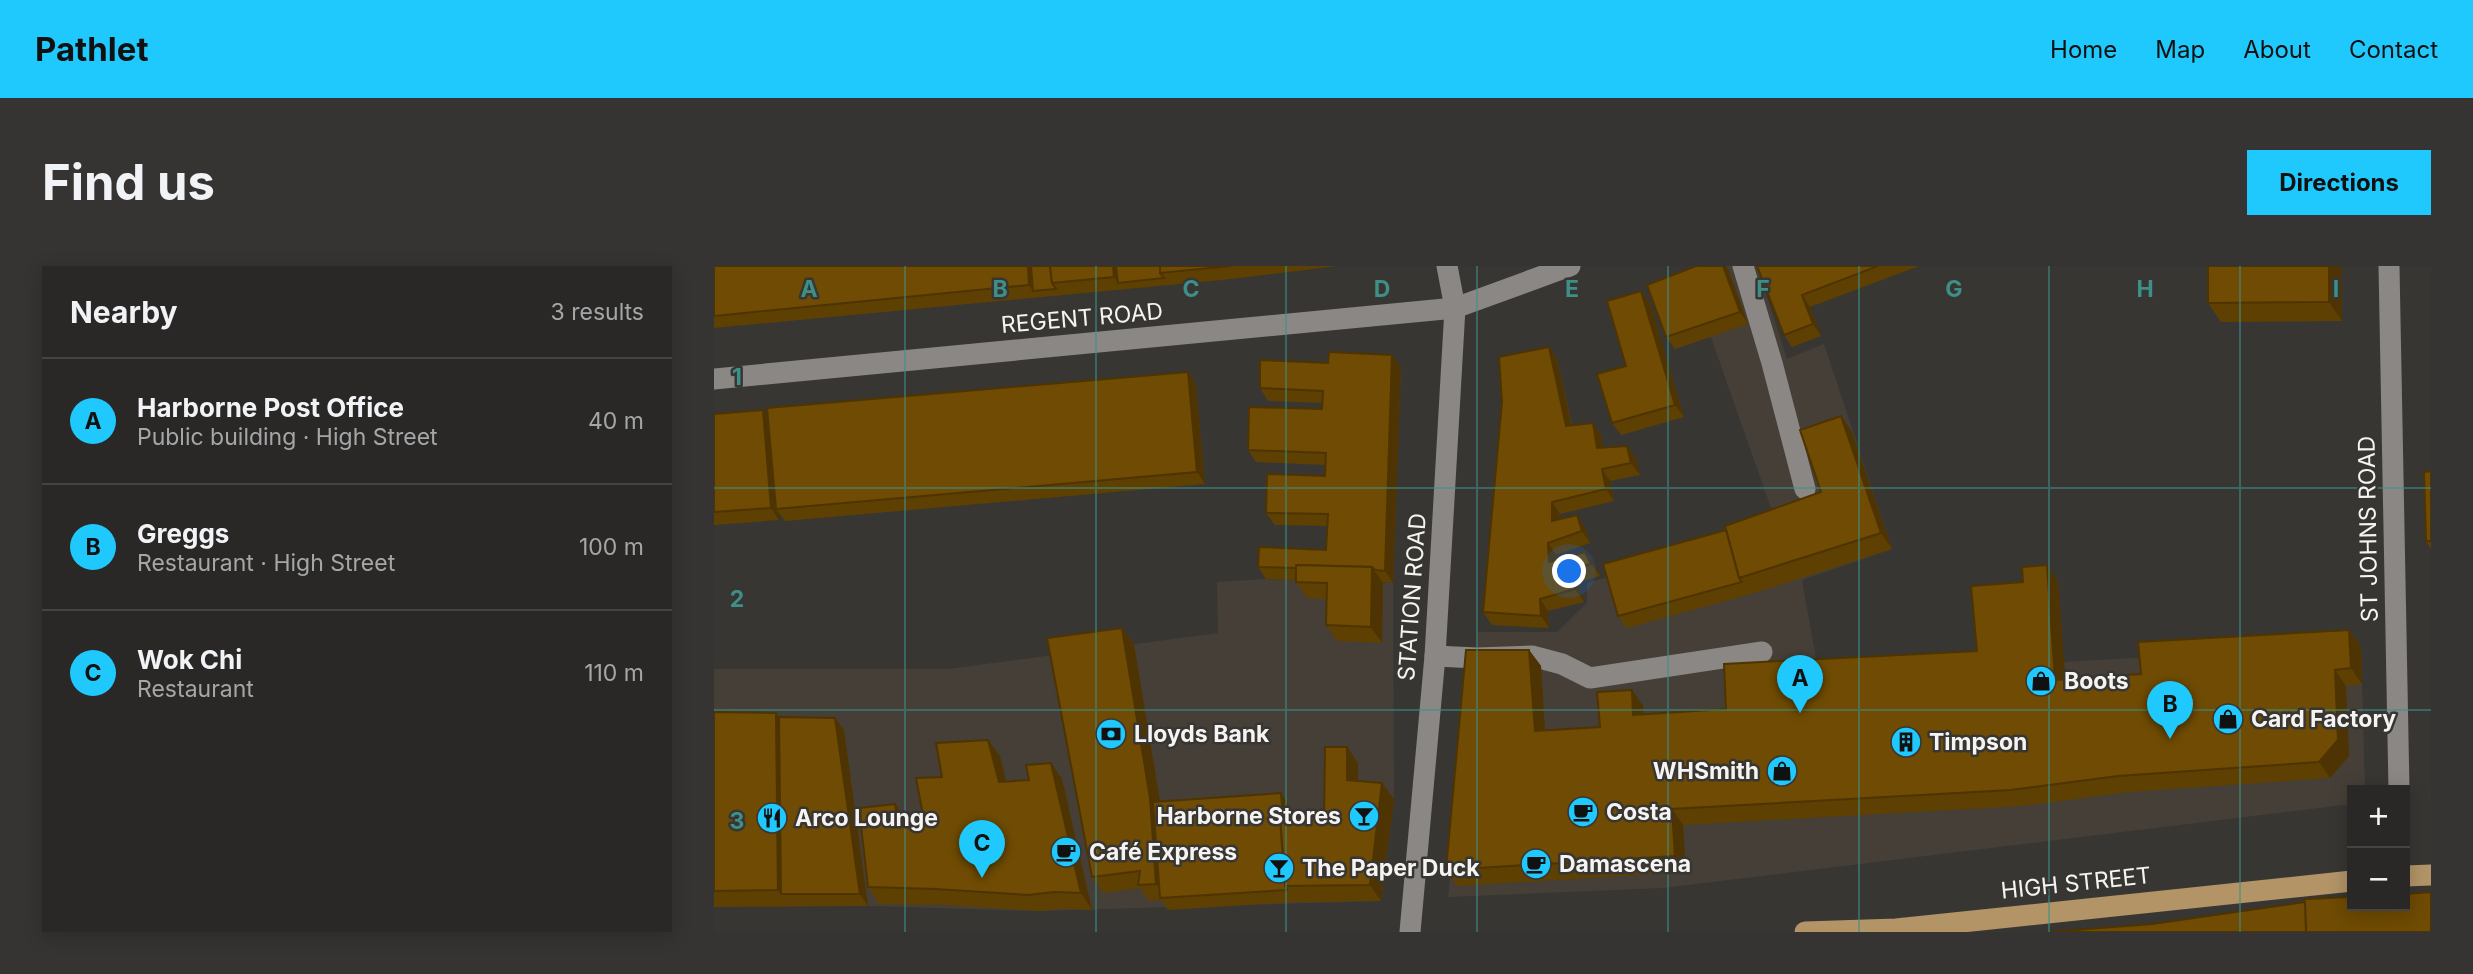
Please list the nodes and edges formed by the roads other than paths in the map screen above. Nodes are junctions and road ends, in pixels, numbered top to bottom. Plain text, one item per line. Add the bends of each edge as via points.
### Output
1 (1447, 266) edge
2 (1570, 266) edge
3 (1744, 266) edge
4 (2389, 266) edge
5 (1455, 308) junction
6 (714, 379) edge
7 (1805, 489) dead end
8 (1762, 652) dead end
9 (1435, 656) junction
10 (2399, 785) edge
11 (2431, 875) edge
12 (2410, 876) edge
13 (2347, 882) edge
14 (1410, 932) edge
15 (1805, 932) edge

1 - 5 street, STATION ROAD
2 - 5 street, REGENT ROAD
3 - 7 street
4 - 10 street, ST JOHNS ROAD
5 - 6 street, REGENT ROAD
5 - 9 street, STATION ROAD
8 - 9 street via 1590,678 1532,656
9 - 14 street, STATION ROAD
11 - 12 main road
13 - 15 main road, HIGH STREET via 1896,929

